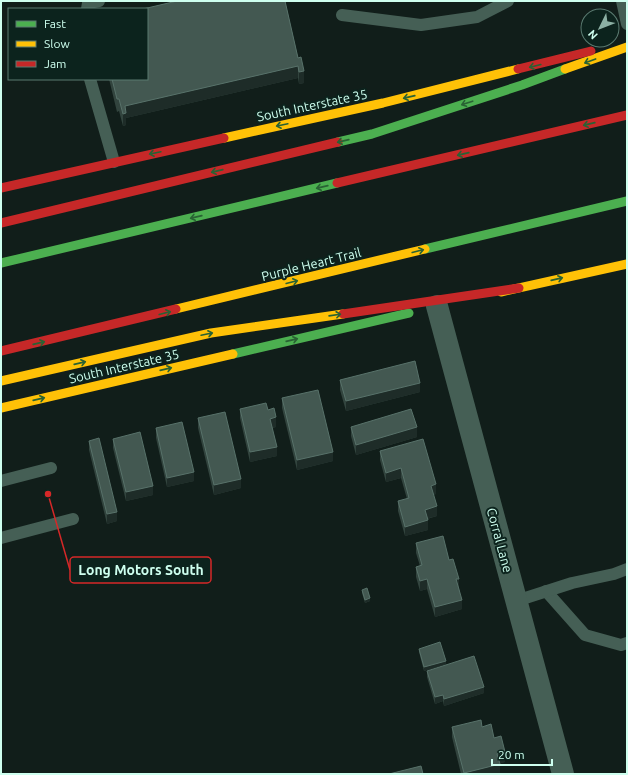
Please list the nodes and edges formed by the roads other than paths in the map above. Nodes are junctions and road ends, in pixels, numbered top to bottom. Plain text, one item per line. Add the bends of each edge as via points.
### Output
1 (99, 1) edge
2 (508, 1) edge
3 (622, 1) edge
4 (87, 8) edge
5 (342, 15) dead end
6 (627, 24) edge
7 (627, 42) edge
8 (627, 48) edge
9 (90, 80) edge
10 (627, 115) edge
11 (114, 162) junction
12 (1, 188) edge
13 (627, 201) edge
14 (1, 223) edge
15 (1, 263) edge
16 (627, 264) edge
17 (519, 288) junction
18 (437, 306) junction
19 (1, 352) edge
20 (1, 381) edge
21 (1, 408) edge
22 (51, 468) dead end
23 (1, 481) edge
24 (73, 519) dead end
25 (1, 538) edge
26 (627, 569) edge
27 (546, 591) junction
28 (516, 601) junction
29 (627, 643) edge
30 (563, 774) edge

1 - 4 lane via 88,3
2 - 5 lane via 477,17 421,25
3 - 6 lane
7 -> 11 main road, South Interstate 35 via 383,103
8 -> 14 main road via 372,134
9 - 11 lane
10 -> 15 main road
11 - 12 main road, South Interstate 35
19 -> 13 main road, Purple Heart Trail
17 -> 16 main road, South Interstate 35
17 - 18 main road, South Interstate 35
20 -> 17 main road via 211,333
21 -> 18 main road, South Interstate 35
18 - 28 street, Corral Lane
22 - 23 lane
24 - 25 lane
26 - 27 lane
27 - 28 lane
27 - 29 lane via 585,636 621,645
28 - 30 street, Corral Lane

